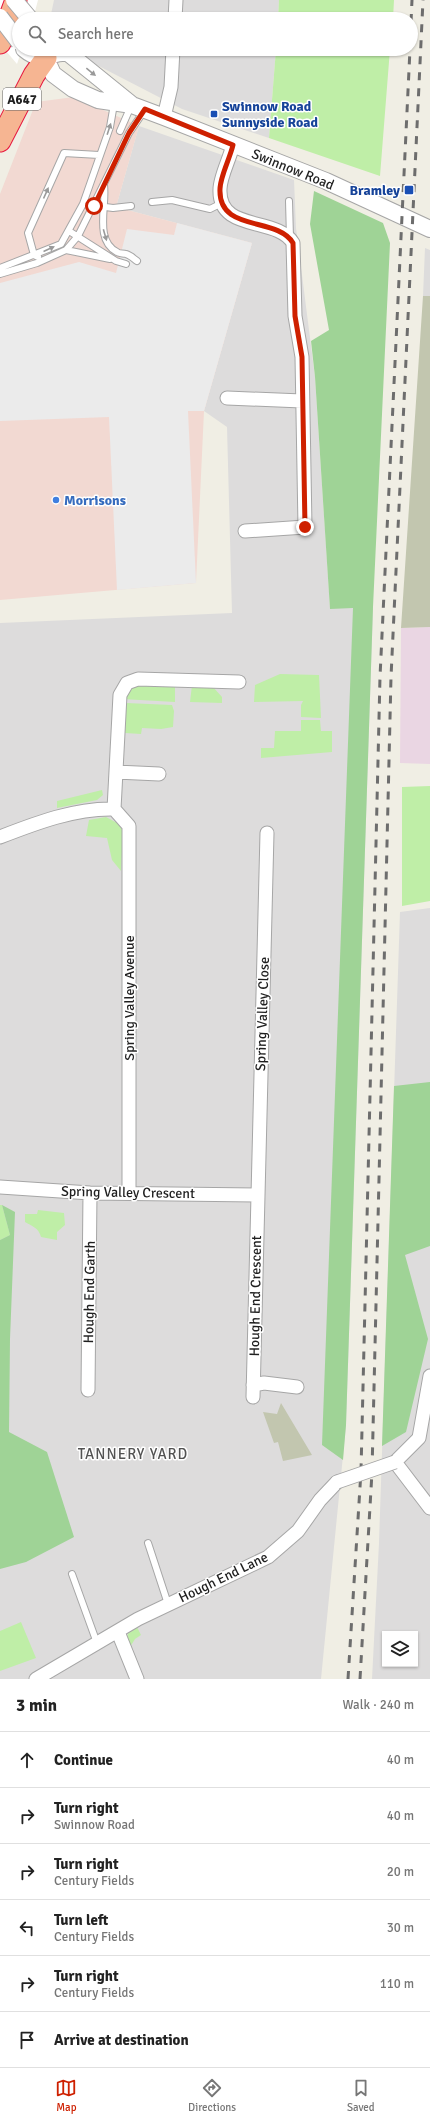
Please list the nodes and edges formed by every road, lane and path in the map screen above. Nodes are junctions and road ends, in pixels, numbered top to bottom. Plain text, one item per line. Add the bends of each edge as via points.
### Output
1 (15, 0) edge
2 (176, 0) edge
3 (24, 12) edge
4 (175, 12) edge
5 (0, 17) edge
6 (12, 33) edge
7 (0, 43) edge
8 (44, 56) edge
9 (46, 56) edge
10 (71, 56) edge
11 (173, 56) edge
12 (115, 102) junction
13 (138, 107) junction
14 (164, 117) junction
15 (120, 130) dead end
16 (0, 141) edge
17 (233, 145) junction
18 (99, 155) junction
19 (104, 185) junction
20 (289, 201) dead end
21 (152, 202) dead end
22 (222, 203) junction
23 (83, 204) junction
24 (94, 206) junction
25 (131, 206) dead end
26 (104, 207) junction
27 (430, 229) edge
28 (69, 230) junction
29 (78, 236) junction
30 (290, 238) junction
31 (66, 250) junction
32 (34, 255) junction
33 (44, 260) junction
34 (137, 260) dead end
35 (116, 261) junction
36 (126, 264) dead end
37 (0, 268) edge
38 (0, 274) edge
39 (227, 398) dead end
40 (302, 401) junction
41 (245, 531) dead end
42 (239, 682) dead end
43 (116, 772) junction
44 (159, 774) dead end
45 (114, 809) junction
46 (266, 833) dead end
47 (0, 837) edge
48 (0, 1187) edge
49 (90, 1193) junction
50 (129, 1193) junction
51 (256, 1195) junction
52 (430, 1376) edge
53 (297, 1387) dead end
54 (88, 1390) dead end
55 (395, 1462) junction
56 (430, 1508) edge
57 (148, 1543) dead end
58 (72, 1574) dead end
59 (168, 1604) junction
60 (118, 1632) junction
61 (97, 1643) junction
62 (36, 1679) edge
63 (137, 1679) edge

1 - 3 street, bridge
1 - 7 highway
2 - 4 street
5 - 6 street, bridge
8 - 16 highway, A647
9 - 12 street, Swinnow Road via 54,74 73,89 98,100
10 -> 13 street, Swinnow Road
11 - 14 street via 171,86
12 - 13 street, Swinnow Road
18 -> 12 lane via 110,126
13 - 14 street, Swinnow Road
13 - 15 lane
13 - 19 lane via 129,133
14 - 17 street, Swinnow Road
17 - 22 street via 220,189
17 - 27 street, Swinnow Road via 326,181
18 - 23 lane
32 -> 18 lane via 28,233 64,153
19 - 24 lane
19 - 26 lane
20 - 30 lane
21 - 22 lane via 172,200 210,209
22 - 30 street via 229,214 279,231
23 - 24 lane
23 - 28 lane
24 - 26 lane
24 - 29 lane
25 - 26 lane
26 -> 34 lane via 102,231 107,245 117,253 127,254
28 - 29 lane
32 -> 28 lane via 61,244
29 - 31 lane
29 - 35 lane
30 - 40 street via 293,243 295,316 302,357
31 - 33 lane
31 - 35 lane
32 - 33 lane
32 - 37 lane
33 - 38 lane
35 - 36 lane
39 - 40 street
40 - 41 street via 305,527
42 - 43 street via 138,679 127,683 120,695
43 - 44 street
43 - 45 street
45 - 47 street via 100,809 40,821
45 - 50 street, Spring Valley Avenue via 129,826
46 - 51 street, Spring Valley Close
48 - 49 street, Spring Valley Crescent
49 - 50 street, Spring Valley Crescent
49 - 54 street, Hough End Garth
50 - 51 street, Spring Valley Crescent
51 - 53 street, Hough End Crescent via 253,1391 264,1383
52 - 55 street, Hough End Lane via 419,1438
55 - 56 street
55 - 59 street, Hough End Lane, bridge via 337,1482 320,1500 298,1531 268,1557
57 - 59 lane
58 - 61 lane
59 - 60 street, Hough End Lane
60 - 61 street, Hough End Lane
60 - 63 street
61 - 62 street, Hough End Lane

